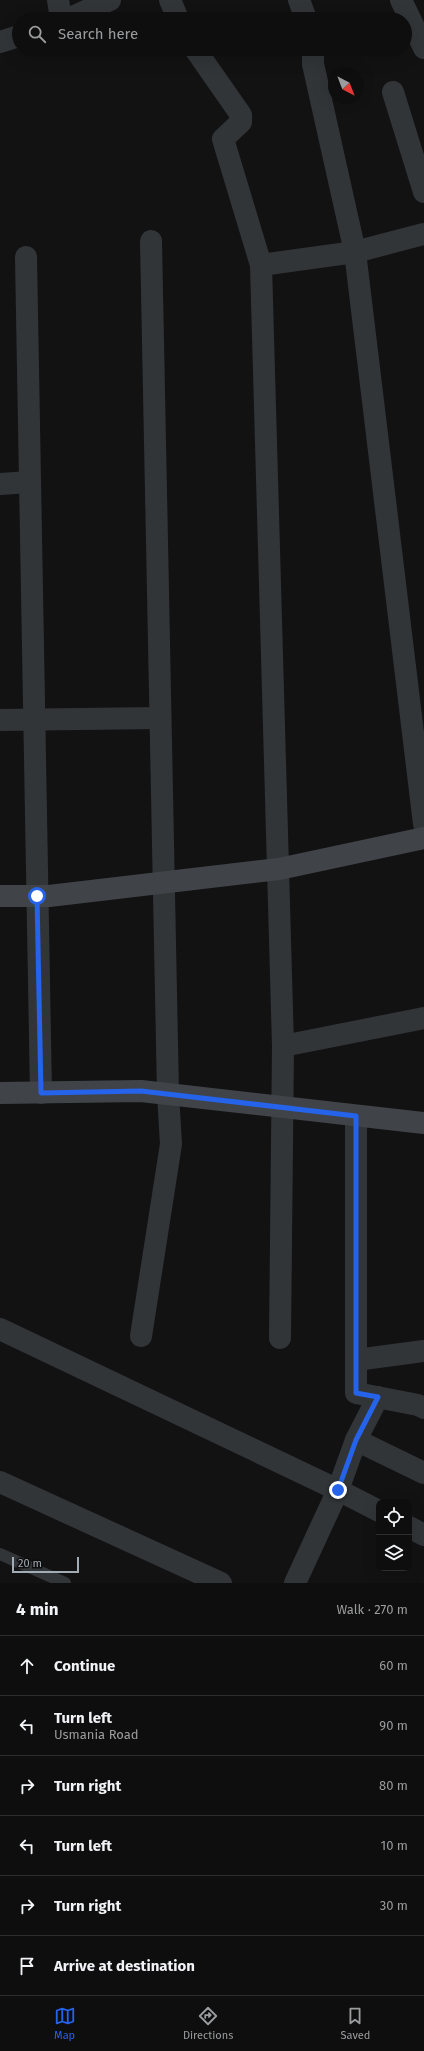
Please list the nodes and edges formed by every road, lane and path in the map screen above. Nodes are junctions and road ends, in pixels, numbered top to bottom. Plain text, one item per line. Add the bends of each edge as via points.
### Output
1 (58, 0) edge
2 (110, 0) edge
3 (170, 0) edge
4 (299, 0) edge
5 (401, 0) edge
6 (60, 12) edge
7 (83, 12) edge
8 (175, 12) edge
9 (303, 12) edge
10 (407, 12) edge
11 (412, 23) edge
12 (12, 38) edge
13 (0, 42) edge
14 (424, 48) edge
15 (200, 56) edge
16 (313, 56) edge
17 (393, 92) dead end
18 (424, 192) edge
19 (424, 234) edge
20 (151, 241) dead end
21 (355, 252) junction
22 (26, 257) dead end
23 (262, 265) junction
24 (30, 482) junction
25 (0, 484) edge
26 (160, 718) junction
27 (34, 719) junction
28 (0, 720) edge
29 (424, 824) edge
30 (424, 838) edge
31 (279, 869) junction
32 (164, 883) junction
33 (0, 896) edge
34 (37, 896) junction
35 (424, 1018) edge
36 (283, 1046) junction
37 (0, 1093) edge
38 (41, 1093) junction
39 (168, 1094) junction
40 (283, 1107) junction
41 (356, 1116) junction
42 (424, 1123) edge
43 (0, 1329) edge
44 (141, 1336) dead end
45 (280, 1338) dead end
46 (424, 1351) edge
47 (356, 1360) junction
48 (378, 1397) junction
49 (424, 1408) edge
50 (356, 1440) junction
51 (424, 1473) edge
52 (0, 1482) edge
53 (338, 1490) junction
54 (376, 1509) edge
55 (412, 1529) edge
56 (424, 1535) edge
57 (0, 1554) edge
58 (64, 1583) edge
59 (221, 1583) edge
60 (295, 1583) edge

1 - 6 street
2 - 7 street
3 - 8 street
4 - 9 street
5 - 10 street
11 - 14 street
12 - 13 street
15 - 23 street via 241,115 241,122 223,139
16 - 21 street
17 - 18 street
19 - 21 street
20 - 26 street
21 - 23 street
21 - 29 street
22 - 24 street
23 - 31 street
24 - 25 street
24 - 27 street
26 - 27 street
26 - 32 street
27 - 28 street
27 - 34 street
30 - 31 street
31 - 32 street
31 - 36 street
32 - 34 street
32 - 39 street
33 - 34 street
34 - 38 street
35 - 36 street
36 - 40 street
37 - 38 street
38 - 39 street via 141,1091
39 - 40 street
39 - 44 street via 171,1144
40 - 41 street
40 - 45 street
41 - 42 street
41 - 47 street
43 - 53 street
46 - 47 street
47 - 48 street via 356,1393
48 - 49 street
48 - 50 street
50 - 51 street
50 - 53 street
52 - 59 street
53 - 54 street
53 - 60 street
55 - 56 street
57 - 58 lane

